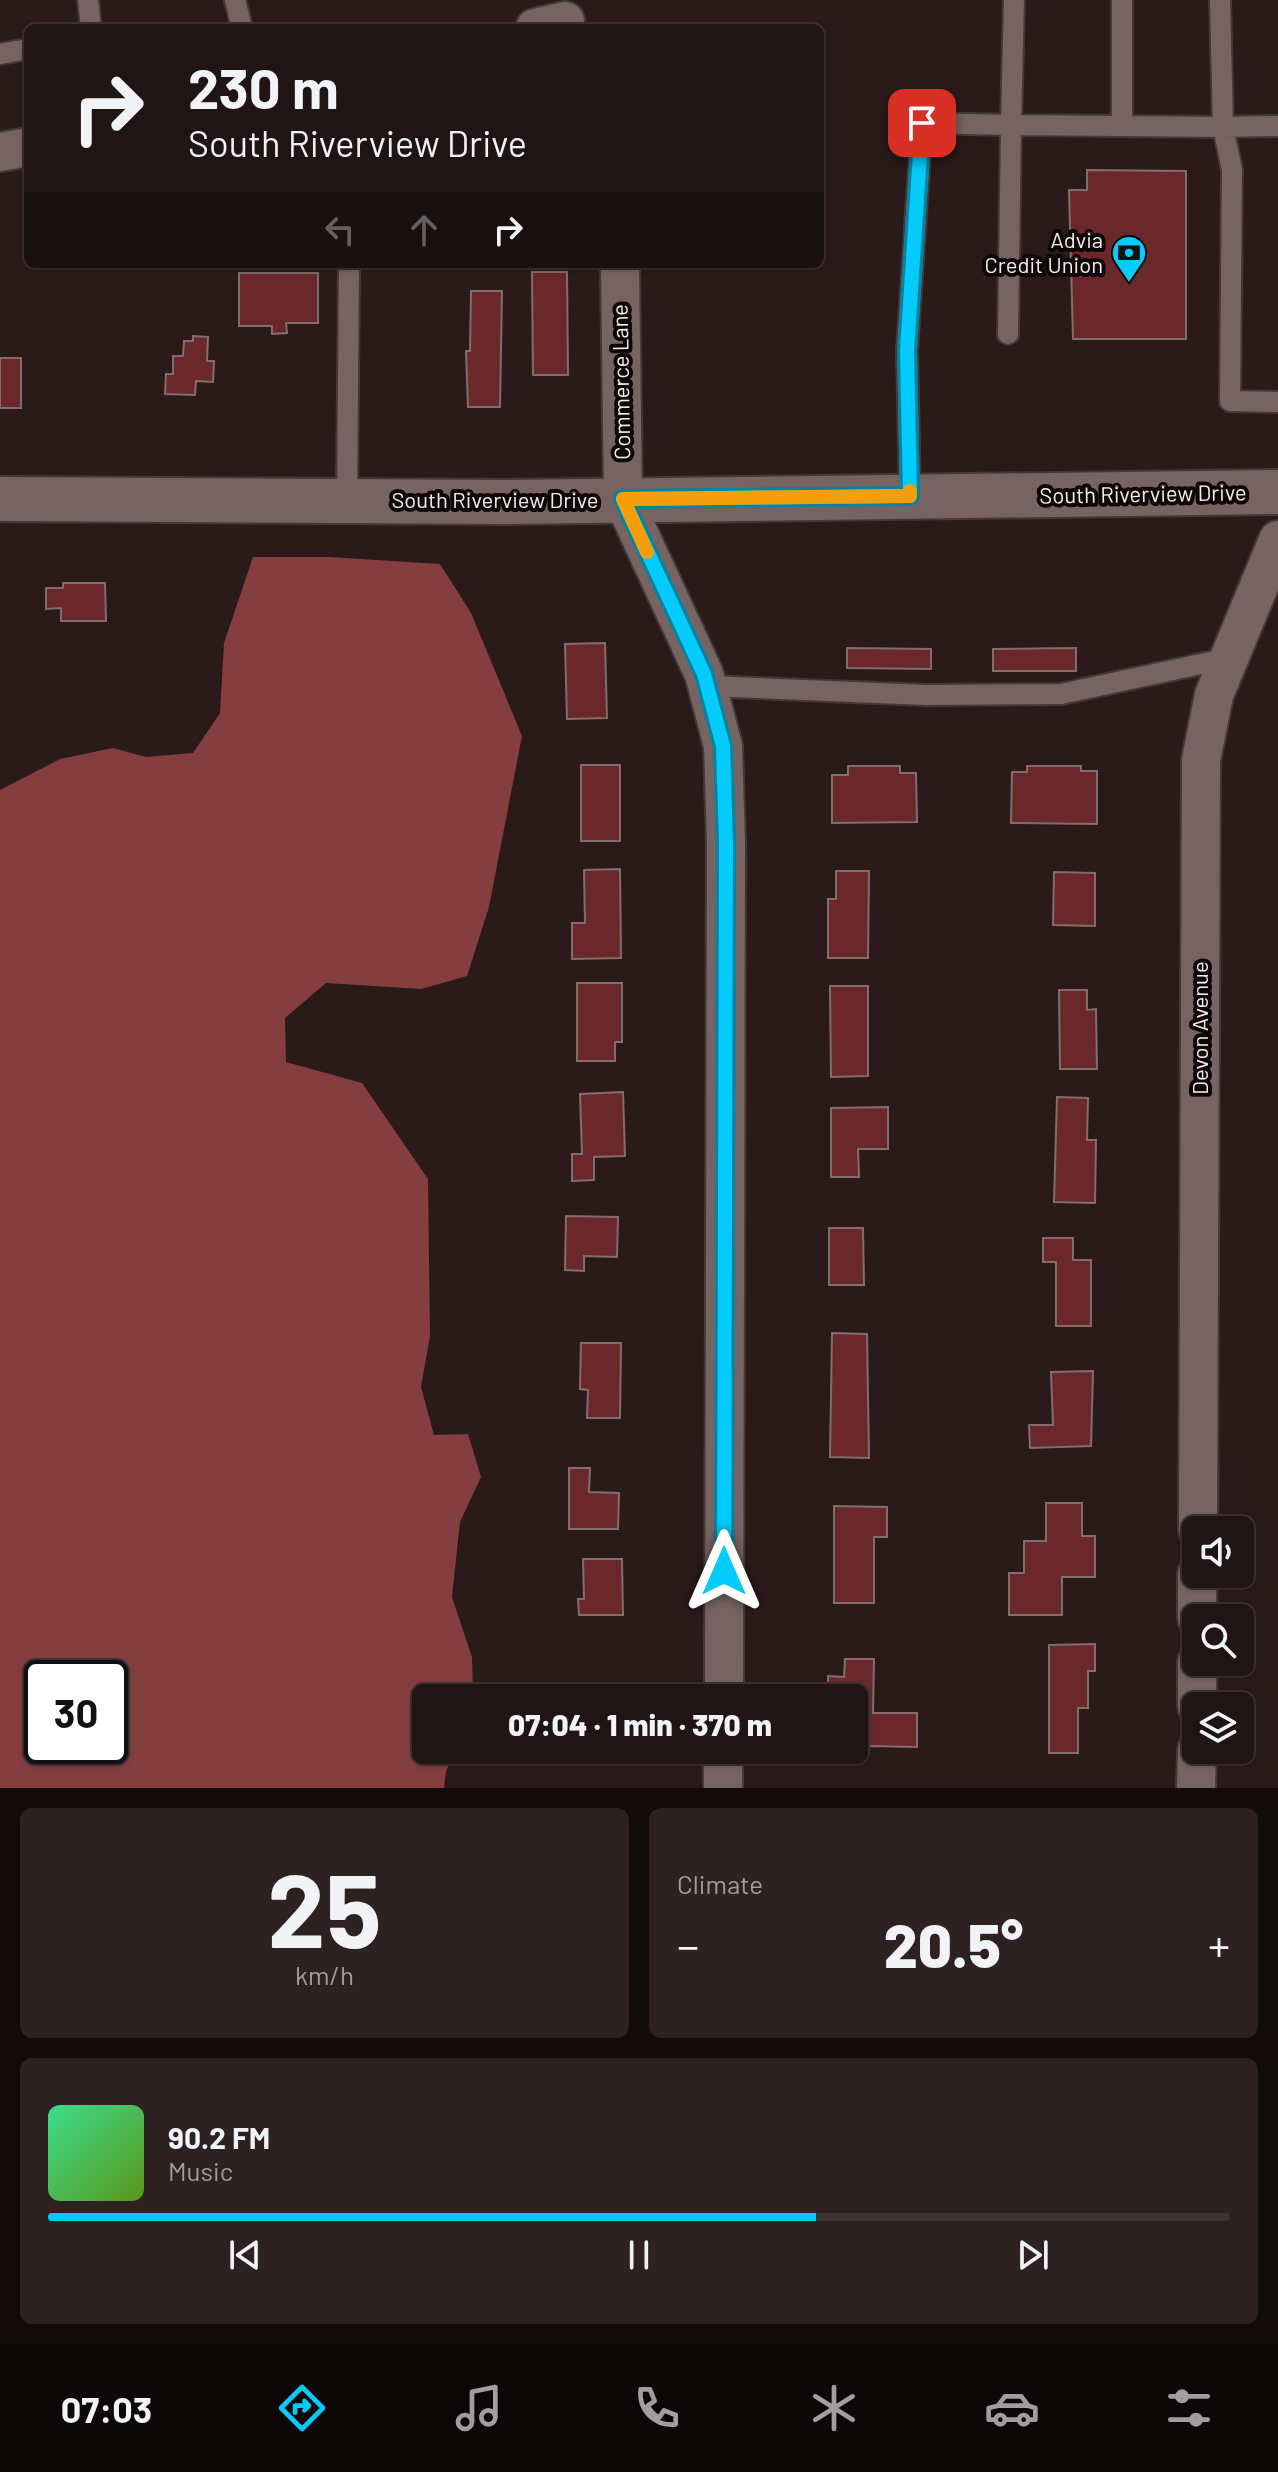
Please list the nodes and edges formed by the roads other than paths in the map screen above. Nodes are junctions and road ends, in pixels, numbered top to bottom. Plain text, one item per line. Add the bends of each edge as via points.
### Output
1 (88, 0) edge
2 (235, 0) edge
3 (1014, 0) edge
4 (1122, 0) edge
5 (1220, 0) edge
6 (91, 24) edge
7 (241, 24) edge
8 (24, 50) edge
9 (0, 54) edge
10 (1011, 125) junction
11 (1122, 125) junction
12 (1278, 126) edge
13 (1223, 127) junction
14 (24, 148) edge
15 (0, 152) edge
16 (349, 268) edge
17 (620, 268) edge
18 (1008, 334) dead end
19 (1278, 402) edge
20 (1278, 492) edge
21 (910, 496) junction
22 (0, 499) edge
23 (623, 499) junction
24 (347, 501) junction
25 (1278, 540) edge
26 (1229, 658) junction
27 (708, 686) junction
28 (1198, 1516) edge
29 (724, 1684) edge
30 (723, 1764) edge
31 (1197, 1764) edge
32 (723, 1788) edge
33 (1196, 1788) edge

1 - 6 lane
2 - 7 lane
3 - 10 lane
4 - 11 lane
5 - 13 lane
8 - 9 lane
10 - 11 lane
10 - 18 lane
10 - 21 lane via 922,123 907,350
11 - 13 lane
12 - 13 lane
13 - 19 lane via 1232,170 1230,401
14 - 15 street
16 - 24 lane
17 - 23 street, Commerce Lane
20 - 21 street, South Riverview Drive
21 - 23 street, South Riverview Drive
22 - 24 street, South Riverview Drive
23 - 24 street, South Riverview Drive
23 - 27 street
25 - 26 street, Devon Avenue
26 - 27 lane via 1061,694 926,695
26 - 28 street, Devon Avenue via 1214,695 1201,760
27 - 29 street via 723,746 726,842
30 - 32 street
31 - 33 street

